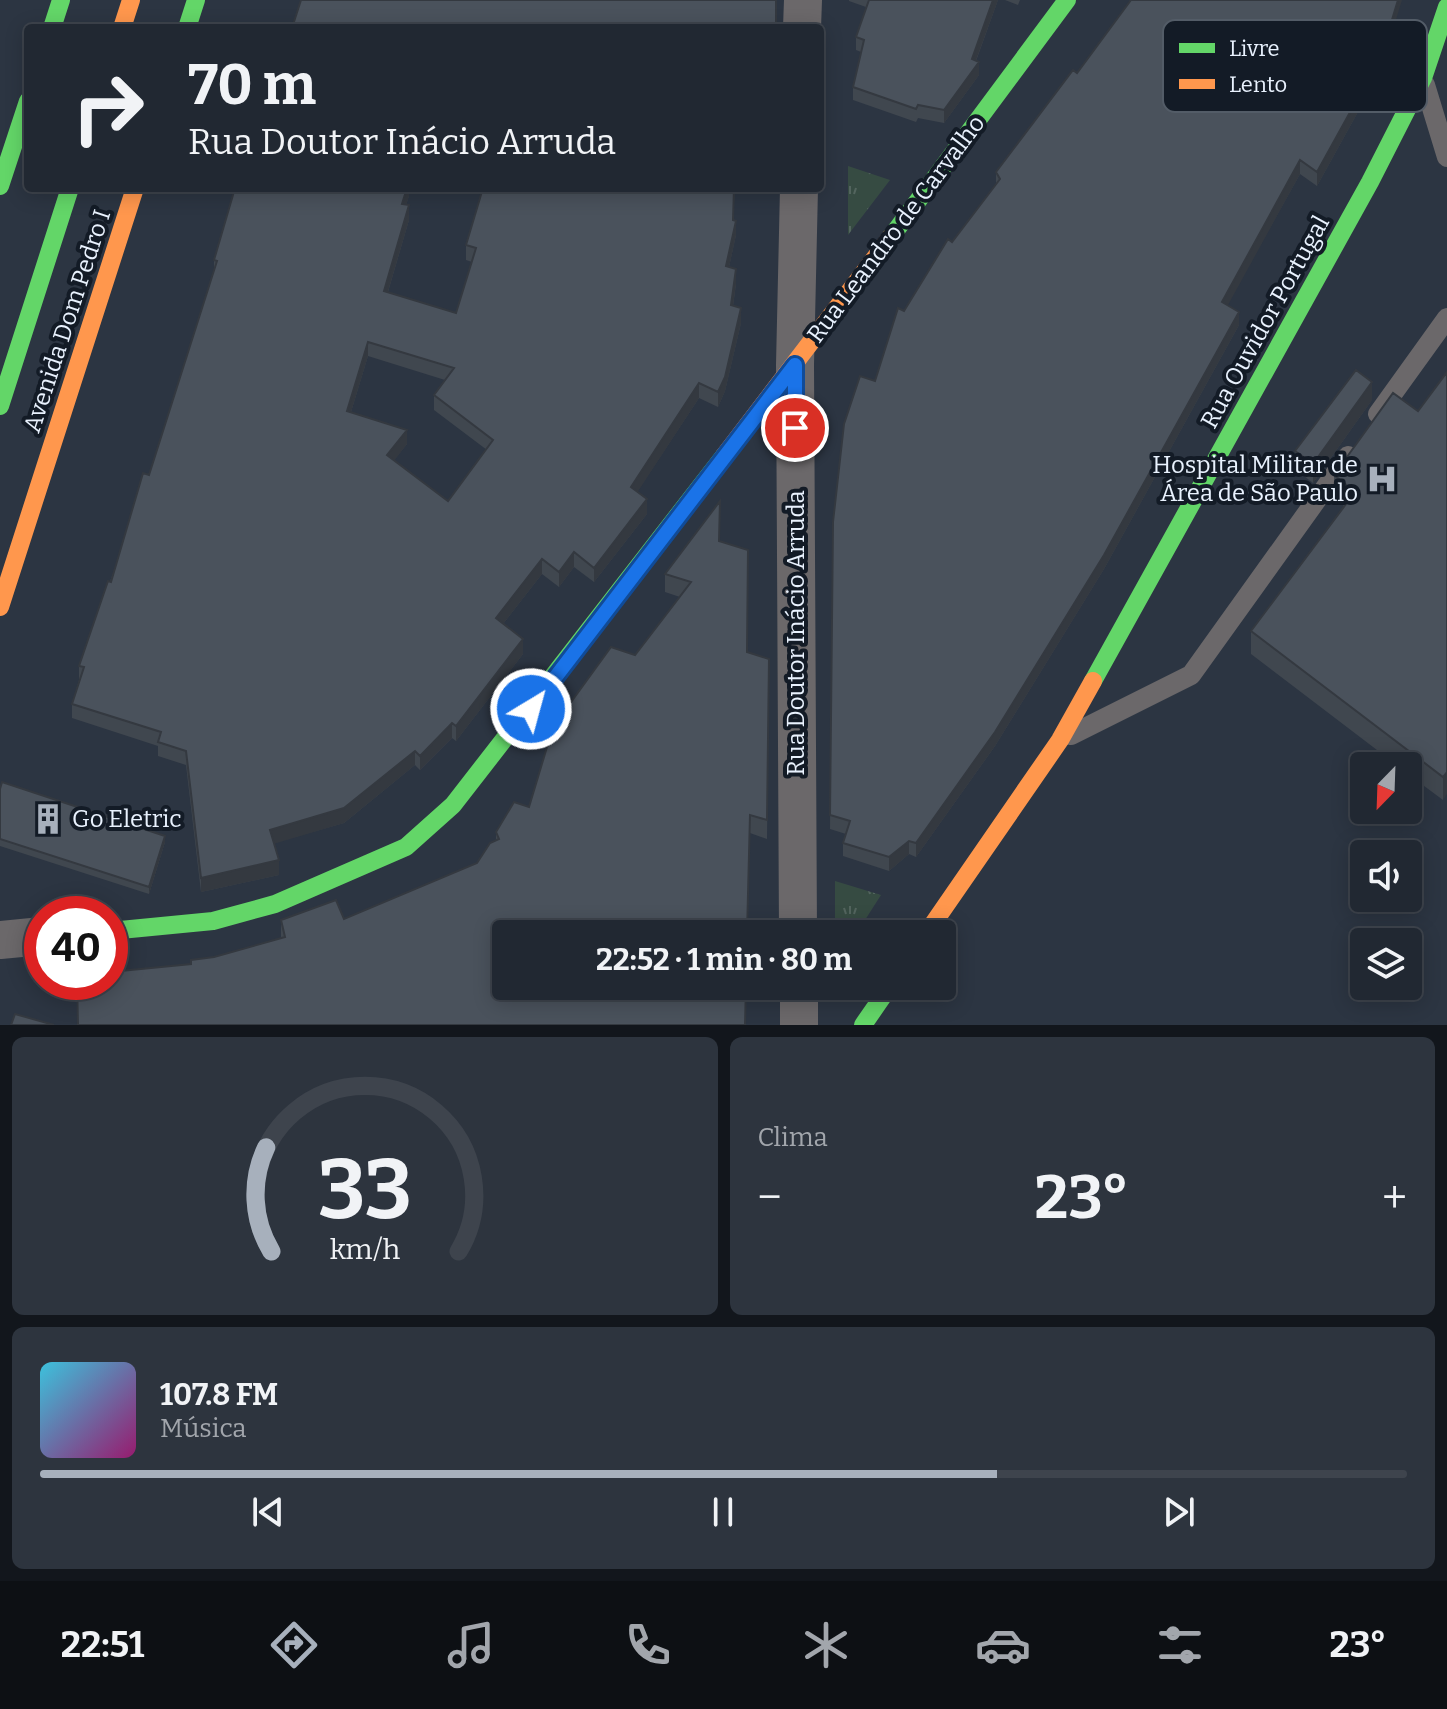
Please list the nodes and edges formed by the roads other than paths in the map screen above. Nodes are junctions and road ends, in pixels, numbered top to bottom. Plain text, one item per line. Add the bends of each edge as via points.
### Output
1 (61, 0) edge
2 (131, 0) edge
3 (196, 0) edge
4 (803, 0) edge
5 (1067, 0) edge
6 (1447, 7) edge
7 (53, 24) edge
8 (123, 24) edge
9 (188, 24) edge
10 (802, 24) edge
11 (1427, 66) edge
12 (1427, 91) edge
13 (1406, 112) edge
14 (24, 113) edge
15 (1447, 157) edge
16 (0, 186) edge
17 (69, 192) edge
18 (134, 192) edge
19 (799, 192) edge
20 (1447, 318) edge
21 (795, 365) junction
22 (0, 406) edge
23 (0, 607) edge
24 (1060, 740) junction
25 (798, 920) edge
26 (936, 920) edge
27 (128, 929) edge
28 (24, 938) edge
29 (0, 940) edge
30 (799, 1000) edge
31 (880, 1000) edge
32 (799, 1025) edge
33 (863, 1025) edge

1 - 7 street
2 - 8 street
3 - 9 street
4 - 10 street
5 - 21 street, Rua Leandro de Carvalho
6 - 11 street, Rua Ouvidor Portugal
12 - 15 lane
13 - 24 street, Rua Ouvidor Portugal
14 - 16 street
17 - 22 street, Avenida Dom Pedro I
18 - 23 street, Avenida Dom Pedro I
19 - 21 street, Rua Doutor Inácio Arruda
20 - 24 lane via 1191,675
21 - 25 street, Rua Doutor Inácio Arruda
21 - 27 street, Rua Leandro de Carvalho via 494,758 406,847 262,908 213,921
24 - 26 street, Rua Ouvidor Portugal
28 - 29 street
30 - 32 street
31 - 33 street

